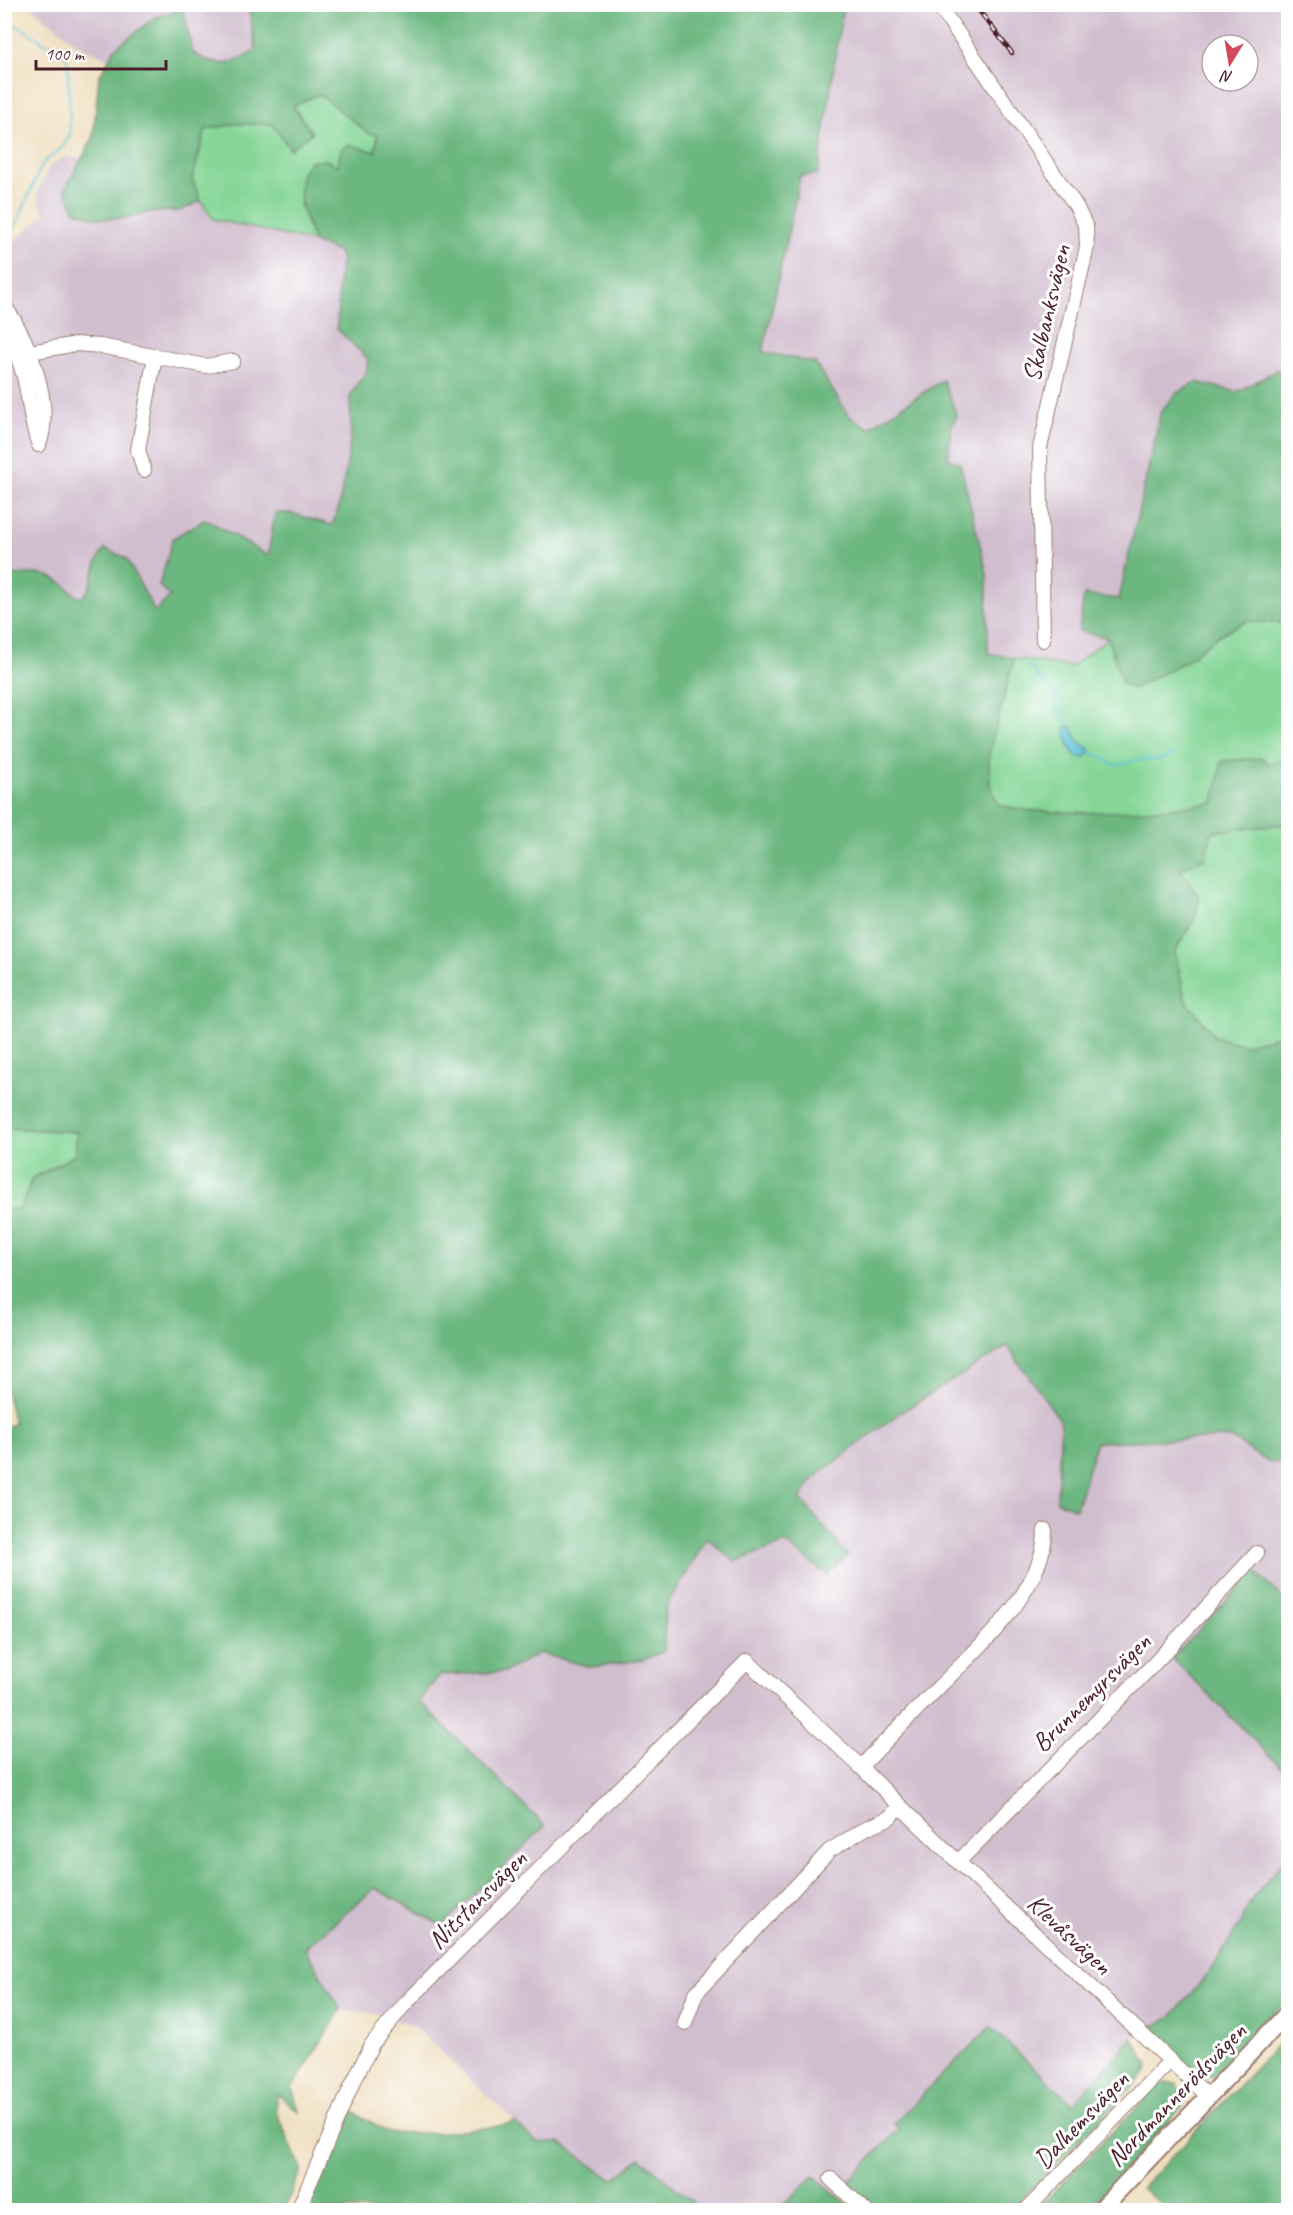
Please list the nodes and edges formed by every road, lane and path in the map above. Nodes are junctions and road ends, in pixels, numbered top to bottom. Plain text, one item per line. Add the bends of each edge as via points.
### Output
1 (938, 4) edge
2 (4, 304) edge
3 (4, 329) edge
4 (24, 353) junction
5 (155, 357) junction
6 (233, 361) dead end
7 (144, 470) dead end
8 (1043, 640) dead end
9 (1046, 1530) dead end
10 (1257, 1553) dead end
11 (747, 1661) joint
12 (861, 1767) junction
13 (900, 1806) junction
14 (958, 1862) junction
15 (1288, 2013) edge
16 (685, 2023) dead end
17 (1170, 2061) junction
18 (1209, 2097) junction
19 (831, 2179) dead end
20 (298, 2211) edge
21 (864, 2211) edge
22 (1026, 2211) edge
23 (1100, 2211) edge

1 - 8 street, Skalbanksvägen via 1076,206 1086,227 1087,247 1040,448
2 - 4 street
3 - 4 street
4 - 4 street via 24,378 39,445 44,432 37,376
4 - 5 street via 77,344
5 - 6 street via 206,366
5 - 7 street via 138,450
9 - 12 street via 1043,1552 1031,1579 1007,1615
10 - 14 street, Brunnemyrsvägen via 1153,1665
11 - 12 street, Klevåsvägen
11 - 20 street, Nitstansvägen via 405,2004 372,2044
12 - 13 street, Klevåsvägen
13 - 14 street, Klevåsvägen
13 - 16 street via 889,1818 829,1851 696,1994
14 - 17 street, Klevåsvägen
15 - 18 main road, Nordmannerödsvägen
17 - 18 street, Klevåsvägen
17 - 22 street, Dalhemsvägen
18 - 23 main road, Nordmannerödsvägen
19 - 21 street

